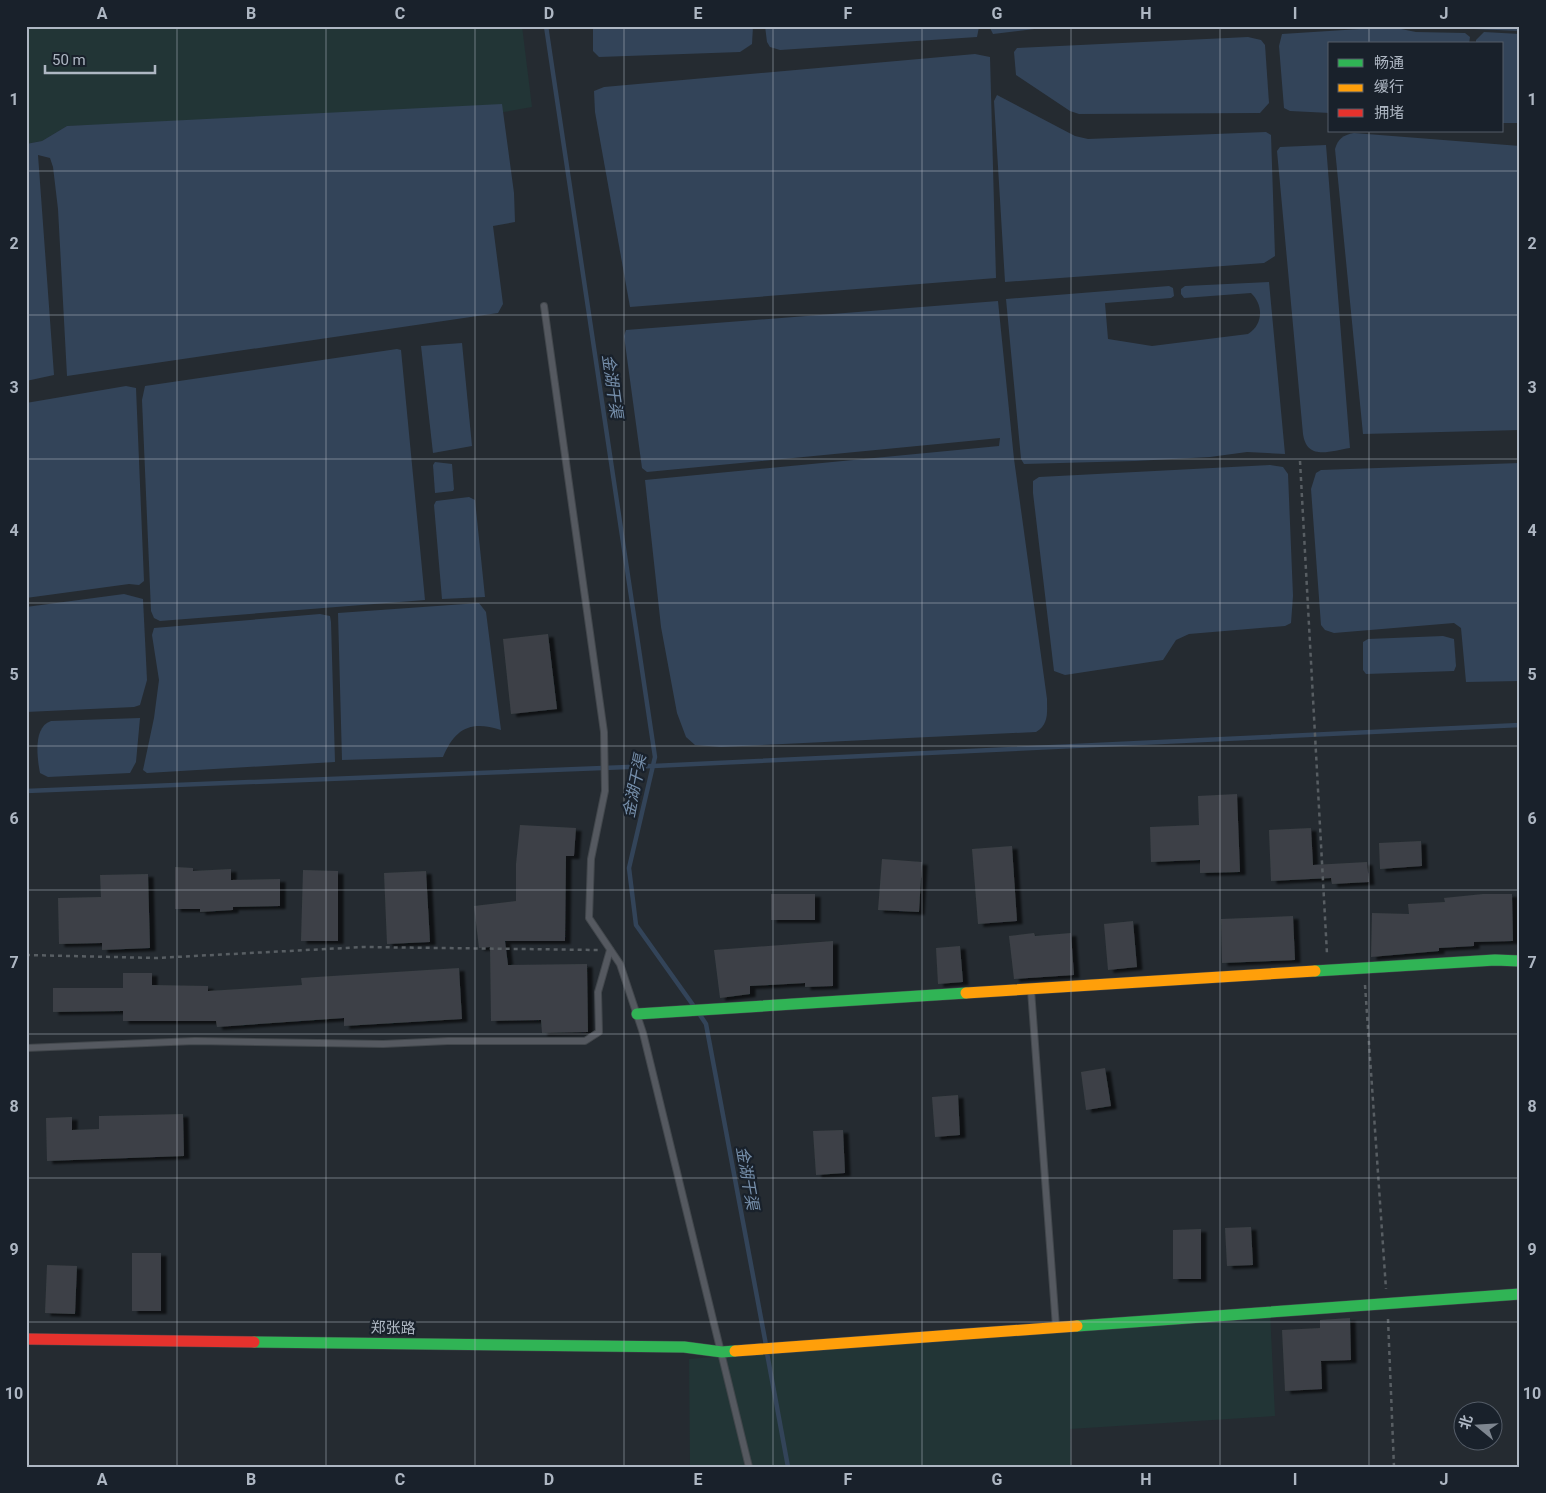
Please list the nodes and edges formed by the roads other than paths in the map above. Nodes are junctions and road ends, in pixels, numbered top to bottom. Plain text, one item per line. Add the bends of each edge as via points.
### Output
1 (544, 306) dead end
2 (610, 950) junction
3 (1520, 961) edge
4 (1031, 989) junction
5 (637, 1014) junction
6 (26, 1048) edge
7 (1520, 1294) edge
8 (1056, 1328) junction
9 (26, 1338) edge
10 (722, 1352) junction
11 (750, 1467) edge

1 - 2 lane via 604,732 605,791 591,859 589,918
2 - 5 lane via 620,964
2 - 6 lane via 598,992 599,1032 585,1041 383,1044 195,1041
3 - 4 street
4 - 5 street
4 - 8 lane
5 - 10 lane
7 - 8 street, 郑张路
8 - 10 street, 郑张路
9 - 10 street, 郑张路 via 684,1347
10 - 11 lane

